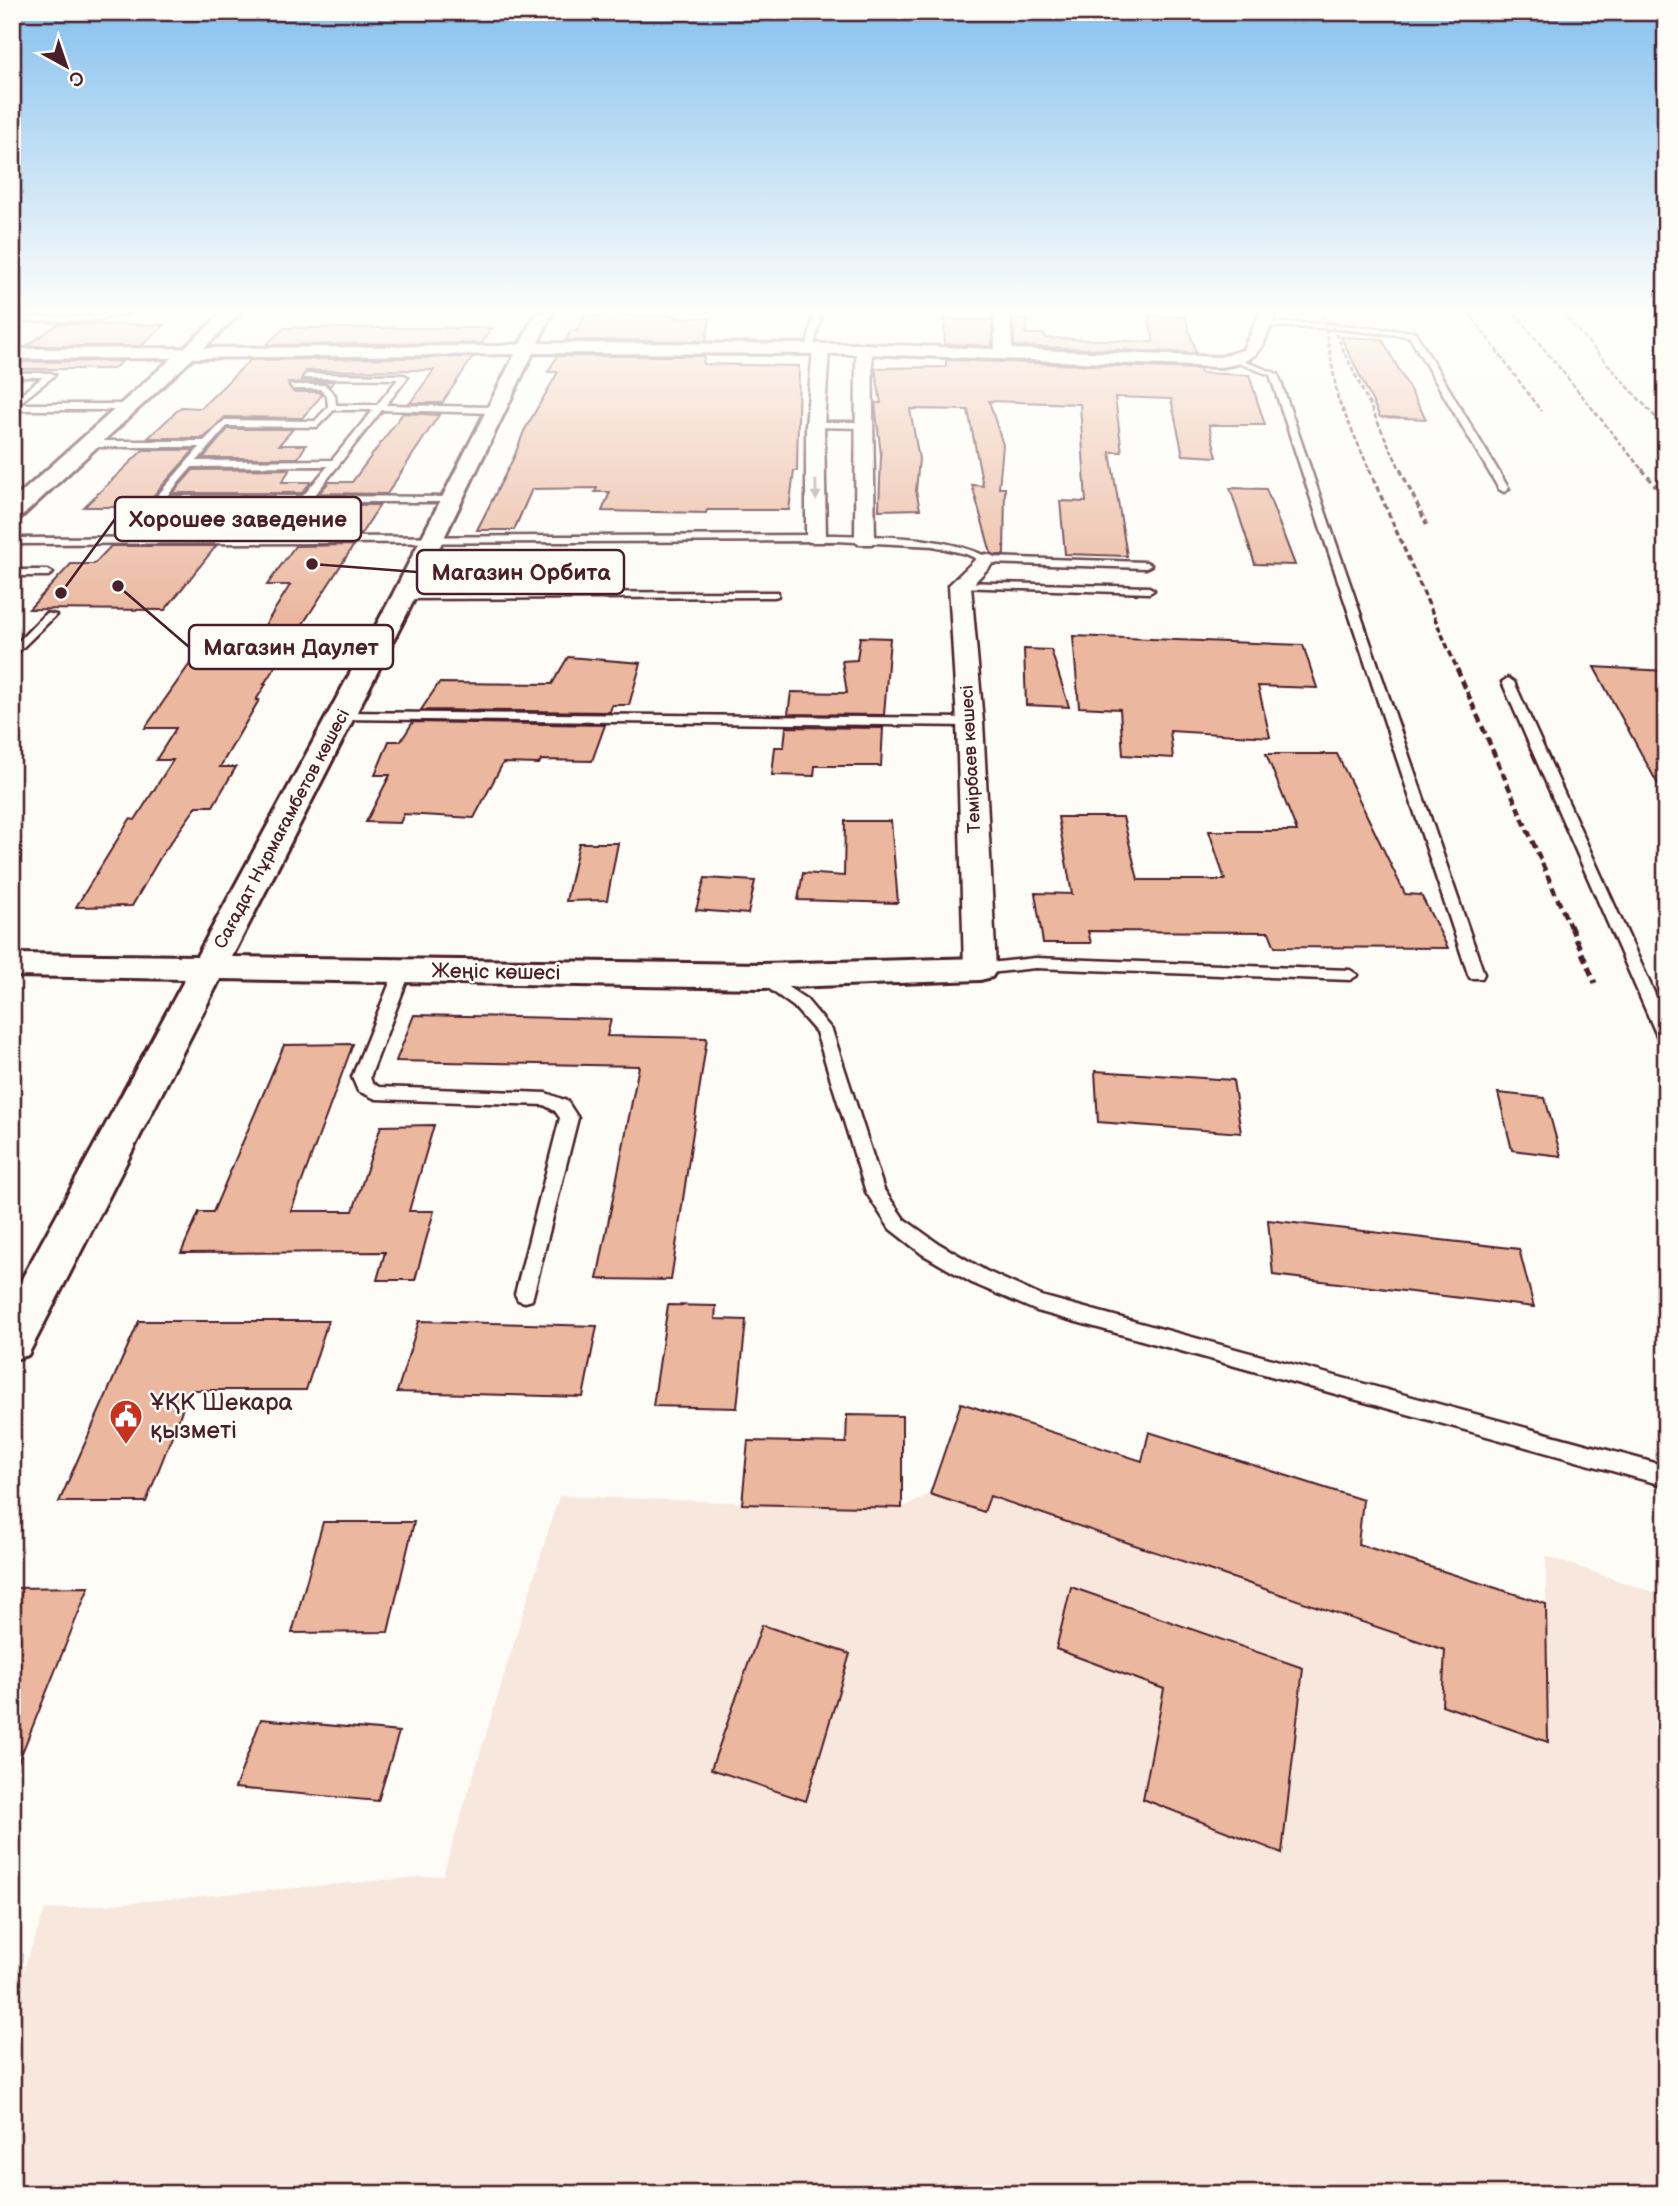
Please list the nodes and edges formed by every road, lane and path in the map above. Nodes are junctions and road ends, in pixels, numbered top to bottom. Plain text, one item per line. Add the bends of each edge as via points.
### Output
1 (119, 416) edge
2 (324, 416) edge
3 (373, 416) edge
4 (491, 416) edge
5 (815, 416) edge
6 (863, 416) edge
7 (1288, 416) edge
8 (1461, 416) edge
9 (815, 425) junction
10 (863, 425) junction
11 (88, 444) junction
12 (206, 444) junction
13 (335, 463) junction
14 (189, 464) junction
15 (1504, 489) dead end
16 (307, 498) junction
17 (450, 499) junction
18 (12, 513) edge
19 (432, 538) junction
20 (816, 538) junction
21 (865, 540) junction
22 (12, 541) edge
23 (986, 560) junction
24 (1146, 565) dead end
25 (12, 573) edge
26 (48, 573) dead end
27 (960, 585) junction
28 (1149, 590) dead end
29 (774, 594) dead end
30 (404, 596) junction
31 (50, 615) dead end
32 (12, 655) edge
33 (1508, 682) dead end
34 (341, 716) junction
35 (970, 722) junction
36 (12, 965) edge
37 (210, 967) junction
38 (980, 969) junction
39 (402, 970) junction
40 (1476, 974) dead end
41 (1350, 975) dead end
42 (763, 976) junction
43 (1666, 1038) edge
44 (525, 1294) dead end
45 (12, 1341) edge
46 (1666, 1476) edge

1 - 11 street
2 - 12 lane via 317,424 225,423
3 - 13 lane
4 - 17 street, Сағадат Нұрмағамбетов көшесі
5 - 9 street
6 - 10 street
7 - 40 lane
8 - 15 lane
9 - 10 lane
9 -> 20 street
10 - 21 street
11 - 12 lane
11 - 18 street
12 - 14 lane
13 - 14 lane
13 - 16 lane
14 - 16 lane via 159,499
16 - 17 lane
17 - 19 street, Сағадат Нұрмағамбетов көшесі
19 - 20 lane
19 - 22 lane
19 - 30 street, Сағадат Нұрмағамбетов көшесі
20 - 21 lane
21 - 23 lane via 966,549
23 - 24 lane
23 - 27 street
25 - 26 lane
27 - 28 lane
27 - 35 street, Темірбаев көшесі
29 - 30 lane
30 - 34 street, Сағадат Нұрмағамбетов көшесі
31 - 32 lane
33 - 43 lane
34 - 35 lane
34 - 37 street, Сағадат Нұрмағамбетов көшесі
35 - 38 street, Темірбаев көшесі
36 - 37 street, Жеңіс көшесі
37 - 39 street, Жеңіс көшесі
37 - 45 street, Сағадат Нұрмағамбетов көшесі
38 - 41 lane via 1035,963
38 - 42 street, Жеңіс көшесі
39 - 42 street, Жеңіс көшесі
39 - 44 lane via 361,1077 364,1087 376,1093 546,1099 561,1106 569,1118
42 - 46 lane via 800,1003 824,1030 875,1192 897,1224 979,1278 1037,1303

